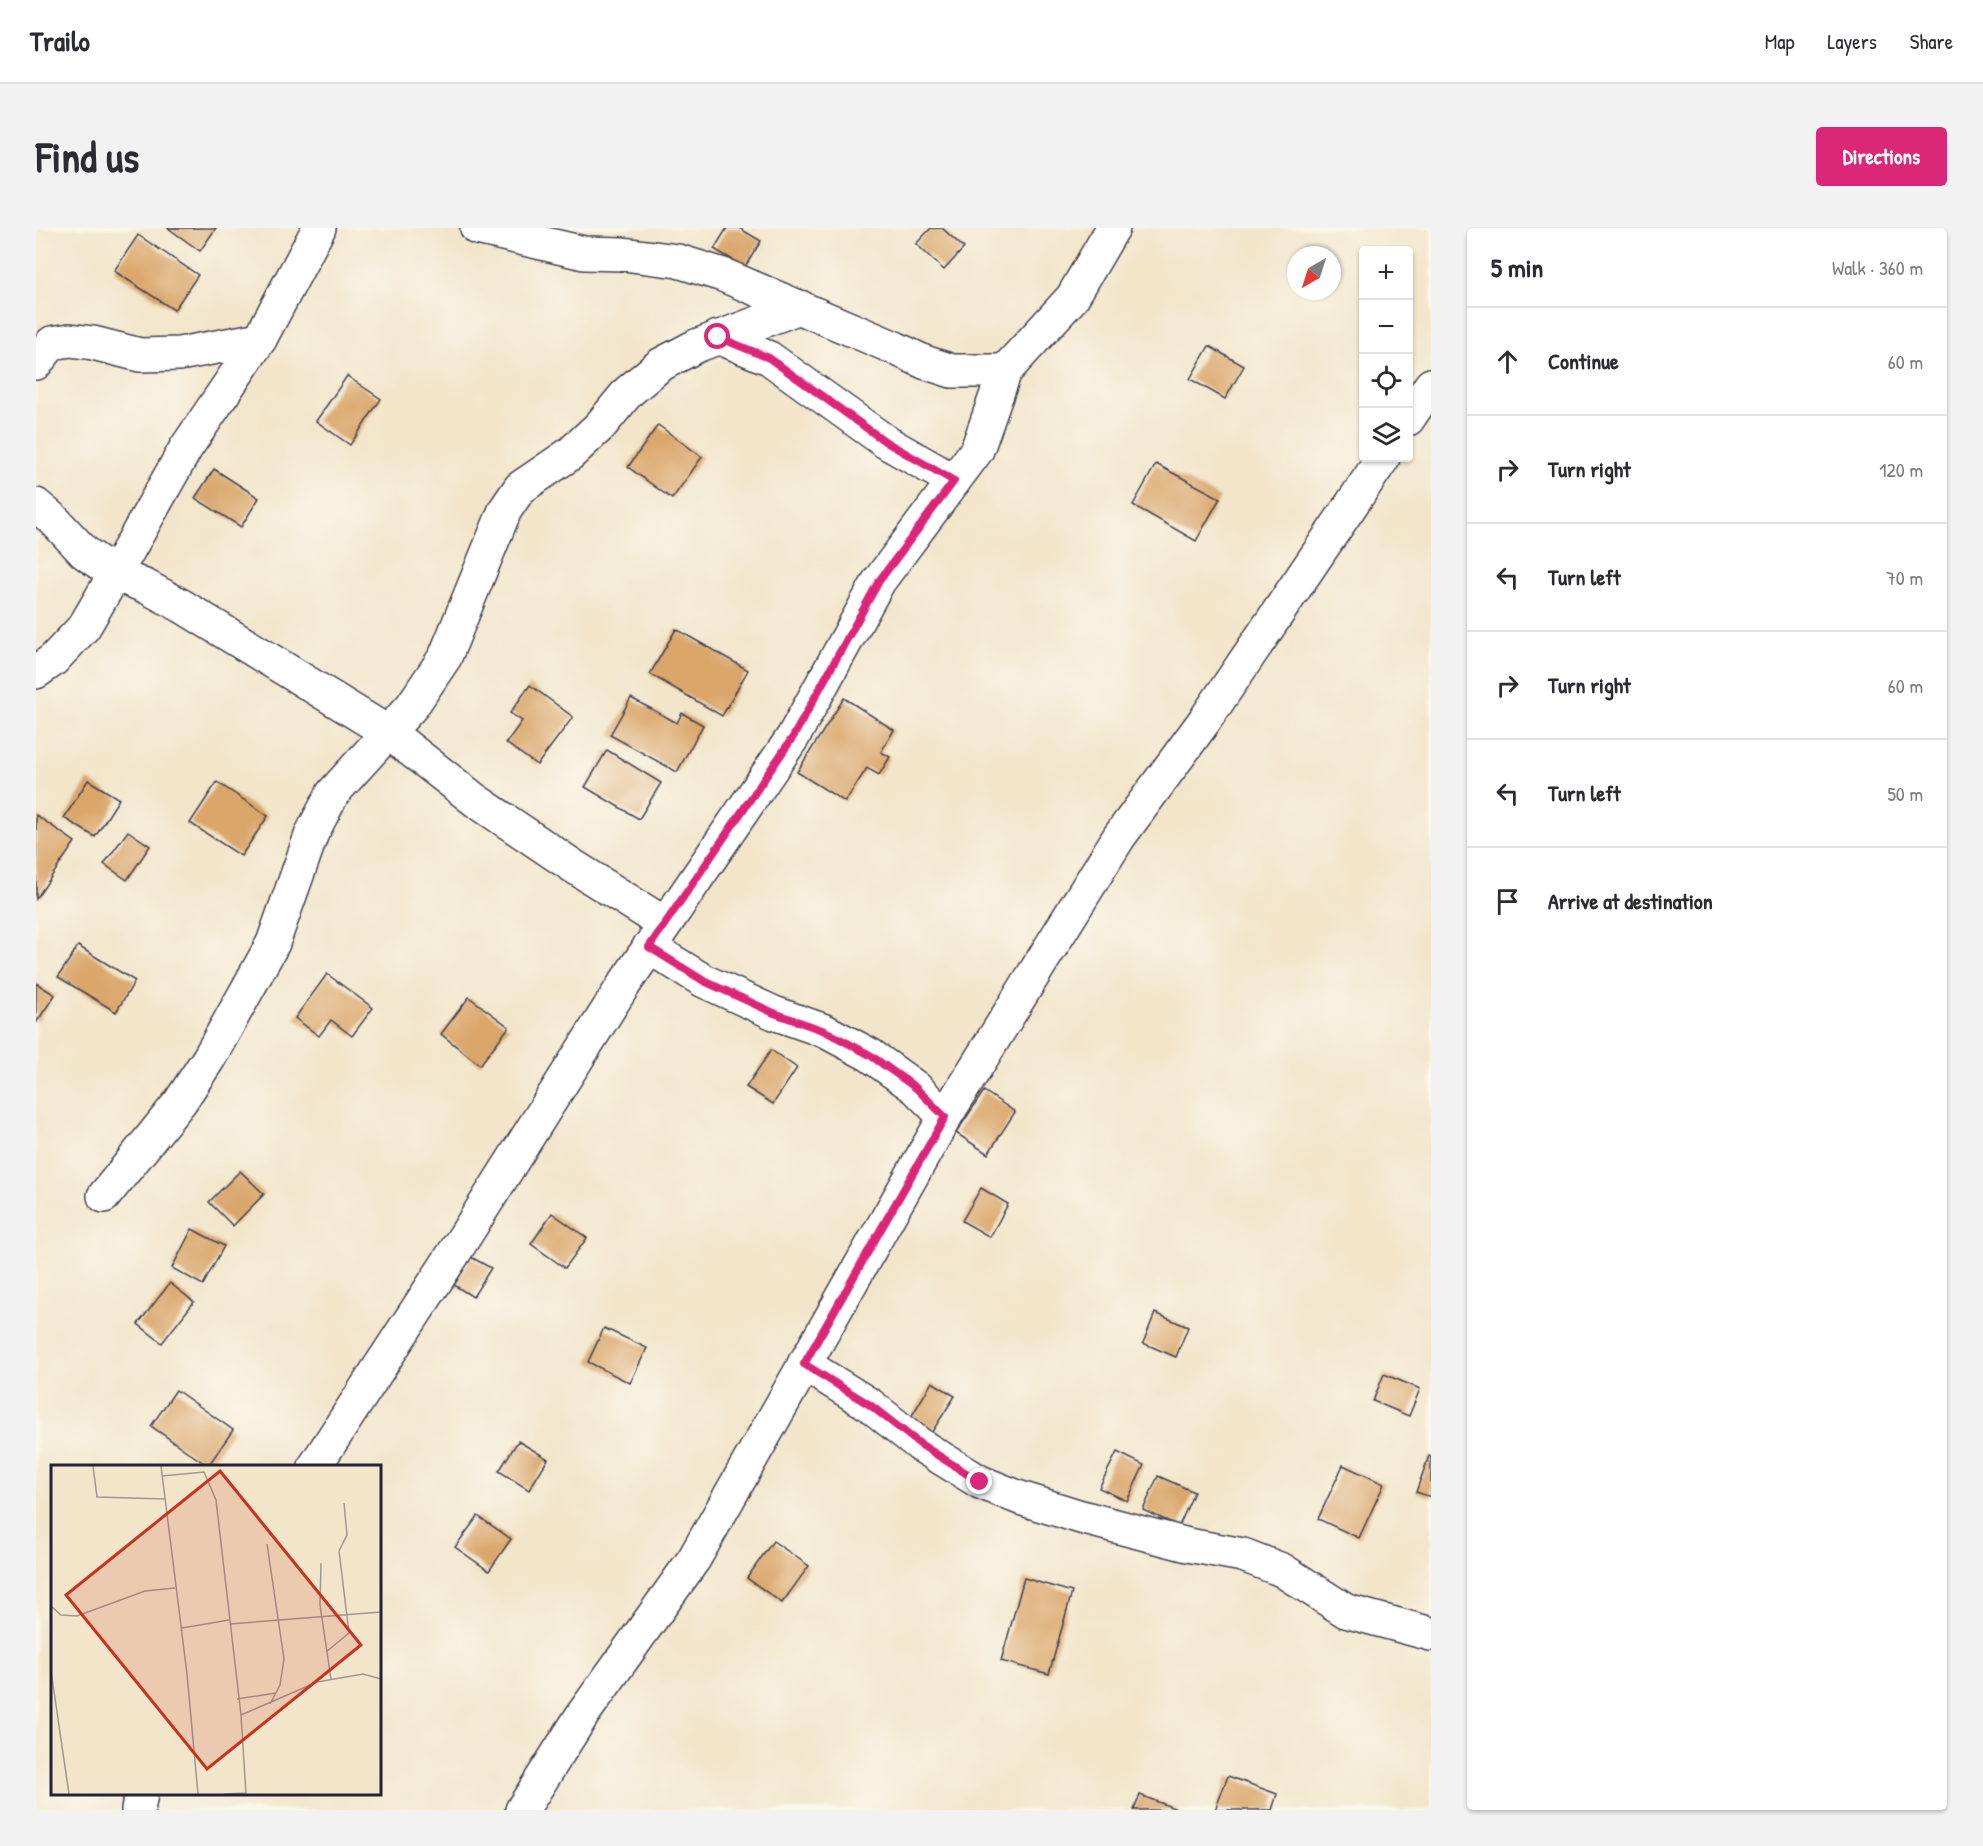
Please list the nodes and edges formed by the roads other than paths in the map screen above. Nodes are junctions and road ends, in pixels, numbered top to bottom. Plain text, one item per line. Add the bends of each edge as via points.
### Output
1 (319, 228) edge
2 (477, 228) edge
3 (1113, 228) edge
4 (800, 307) junction
5 (718, 337) junction
6 (260, 339) junction
7 (36, 363) edge
8 (1005, 371) junction
9 (1431, 385) edge
10 (1413, 412) edge
11 (1380, 462) edge
12 (954, 481) junction
13 (36, 505) edge
14 (116, 574) junction
15 (36, 672) edge
16 (389, 734) junction
17 (657, 936) junction
18 (945, 1117) junction
19 (104, 1196) dead end
20 (804, 1364) junction
21 (316, 1465) edge
22 (1431, 1634) edge
23 (141, 1795) edge
24 (138, 1810) edge
25 (522, 1810) edge

1 - 6 street
2 - 4 street via 584,253 678,261
3 - 8 street via 1072,298
4 - 5 street
4 - 8 street via 952,371
5 - 12 street via 769,358 886,442
5 - 16 street via 660,365 628,392 570,454 520,488 505,510 445,657
6 - 7 street via 179,354 140,356 70,340 52,343
6 - 14 street via 186,448
8 - 12 street via 977,450
9 - 10 street
11 - 18 street via 1205,720 1119,837
12 - 17 street via 879,581 793,737
13 - 14 street via 84,552
14 - 15 street via 84,627
14 - 16 street via 182,606
16 - 17 street via 475,800 573,866
16 - 19 street via 333,793 312,832 273,943 209,1058 180,1102
17 - 18 street via 704,981 825,1031 870,1055 916,1088
17 - 21 street
18 - 20 street
20 - 22 street via 980,1482 1081,1517 1243,1555 1282,1569 1346,1611
20 - 25 street via 694,1559 583,1713
23 - 24 street

